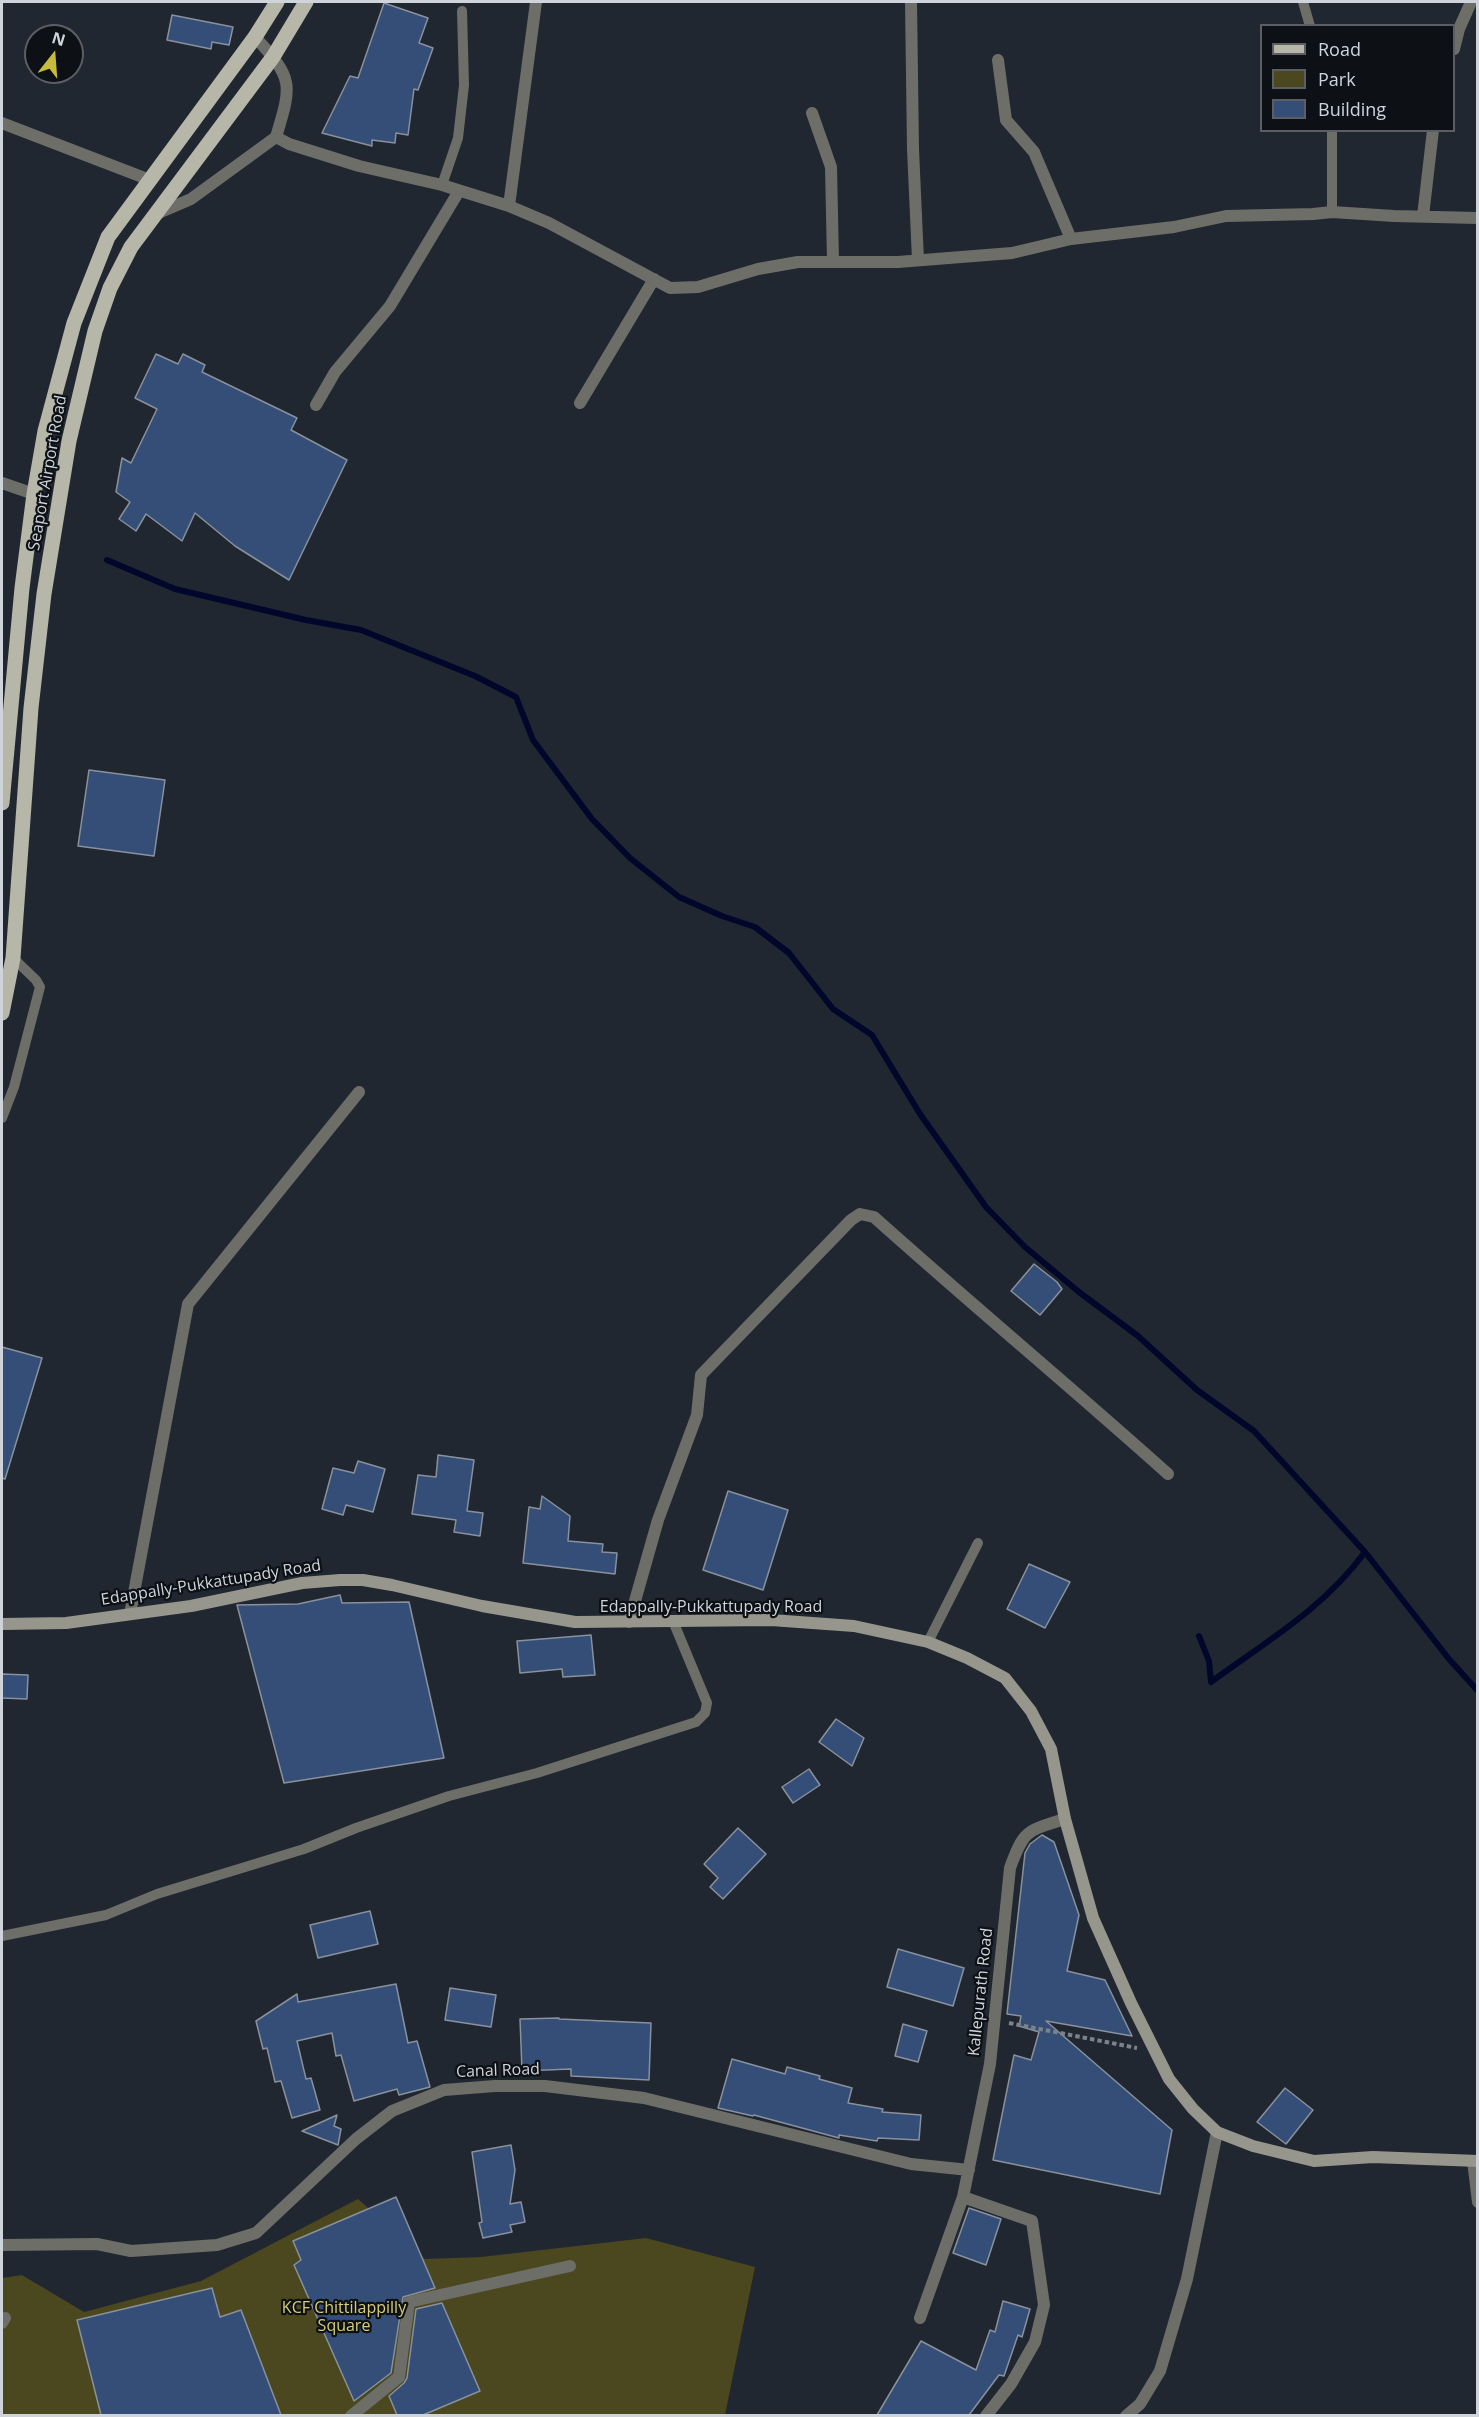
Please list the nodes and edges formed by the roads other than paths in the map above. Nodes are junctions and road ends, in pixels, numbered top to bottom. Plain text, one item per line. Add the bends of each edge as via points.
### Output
1 (277, 2) edge
2 (306, 2) edge
3 (536, 2) edge
4 (911, 2) edge
5 (1303, 2) edge
6 (1471, 2) edge
7 (462, 11) dead end
8 (1309, 24) edge
9 (255, 37) junction
10 (1455, 45) edge
11 (273, 57) junction
12 (998, 60) dead end
13 (812, 113) dead end
14 (2, 123) edge
15 (1332, 132) edge
16 (1433, 132) edge
17 (276, 137) junction
18 (150, 180) junction
19 (442, 185) junction
20 (459, 191) junction
21 (509, 206) junction
22 (1332, 212) junction
23 (154, 215) junction
24 (1423, 216) junction
25 (1478, 218) edge
26 (1071, 239) junction
27 (918, 260) junction
28 (833, 261) junction
29 (654, 279) junction
30 (580, 404) dead end
31 (316, 405) dead end
32 (2, 483) edge
33 (34, 494) junction
34 (2, 803) edge
35 (13, 958) junction
36 (2, 1013) edge
37 (359, 1092) dead end
38 (2, 1118) edge
39 (1168, 1474) dead end
40 (978, 1543) dead end
41 (130, 1614) junction
42 (673, 1621) junction
43 (630, 1622) junction
44 (2, 1624) edge
45 (928, 1642) junction
46 (1065, 1819) junction
47 (2, 1936) edge
48 (1217, 2132) junction
49 (1475, 2161) edge
50 (969, 2170) junction
51 (963, 2197) junction
52 (1478, 2202) edge
53 (2, 2245) edge
54 (570, 2266) dead end
55 (920, 2318) dead end
56 (351, 2415) edge
57 (986, 2415) edge
58 (1126, 2415) edge

1 - 9 main road, Seaport Airport Road
2 - 11 main road, Seaport Airport Road
3 - 21 street
4 - 27 street
5 - 8 lane
6 - 10 street
7 - 19 lane via 464,85 458,138
9 - 11 street
9 - 18 main road, Seaport Airport Road
11 - 17 street via 288,83
11 - 23 main road, Seaport Airport Road
12 - 26 street via 1006,120 1034,152
13 - 28 street via 831,166
14 - 18 street
15 - 22 lane
16 - 24 street
17 - 19 street via 359,166
17 - 23 street via 191,199
18 - 33 main road, Seaport Airport Road via 108,237 74,323 45,431
19 - 20 street
20 - 21 street
20 - 31 street via 390,306 335,372
21 - 29 street
22 - 24 street
22 - 26 street via 1226,216
23 - 35 main road, Seaport Airport Road via 131,247 110,288 95,331 69,441 44,594 31,708
24 - 25 street
26 - 27 street via 1012,253
27 - 28 street
28 - 29 street via 758,269 698,287 670,288
29 - 30 street
32 - 33 street
33 - 34 main road, Seaport Airport Road
35 - 36 main road, Seaport Airport Road
35 - 38 lane via 40,987
37 - 41 street via 189,1304
39 - 43 street via 874,1217 860,1215 701,1375 697,1416 658,1520
40 - 45 lane
41 - 43 main road, Edappally-Pukkattupady Road via 302,1583 340,1580 382,1584 576,1622
41 - 44 main road, Edappally-Pukkattupady Road via 66,1623
42 - 43 main road, Edappally-Pukkattupady Road
42 - 45 main road, Edappally-Pukkattupady Road via 771,1620 854,1626
42 - 47 lane via 707,1703 705,1713 696,1722 537,1773 449,1796 304,1849 157,1894 106,1915
45 - 46 main road, Edappally-Pukkattupady Road via 1005,1678 1031,1711 1051,1749
46 - 48 main road, Edappally-Pukkattupady Road via 1094,1918 1152,2046 1169,2079 1192,2109
46 - 50 street, Kallepurath Road via 1030,1830 1017,1847 1010,1868 990,2064
48 - 49 main road, Edappally-Pukkattupady Road via 1253,2146 1314,2161 1373,2157
48 - 58 street via 1189,2268 1160,2371 1140,2404
49 - 52 street
50 - 51 street, Kallepurath Road
50 - 53 street, Canal Road via 911,2164 644,2098 545,2086 495,2086 444,2090 392,2111 356,2139 256,2233 217,2245 131,2250 97,2244
51 - 55 street, Kallepurath Road
51 - 57 street via 1032,2221 1044,2305 1035,2342 1011,2384
54 - 56 street via 409,2302 399,2376

